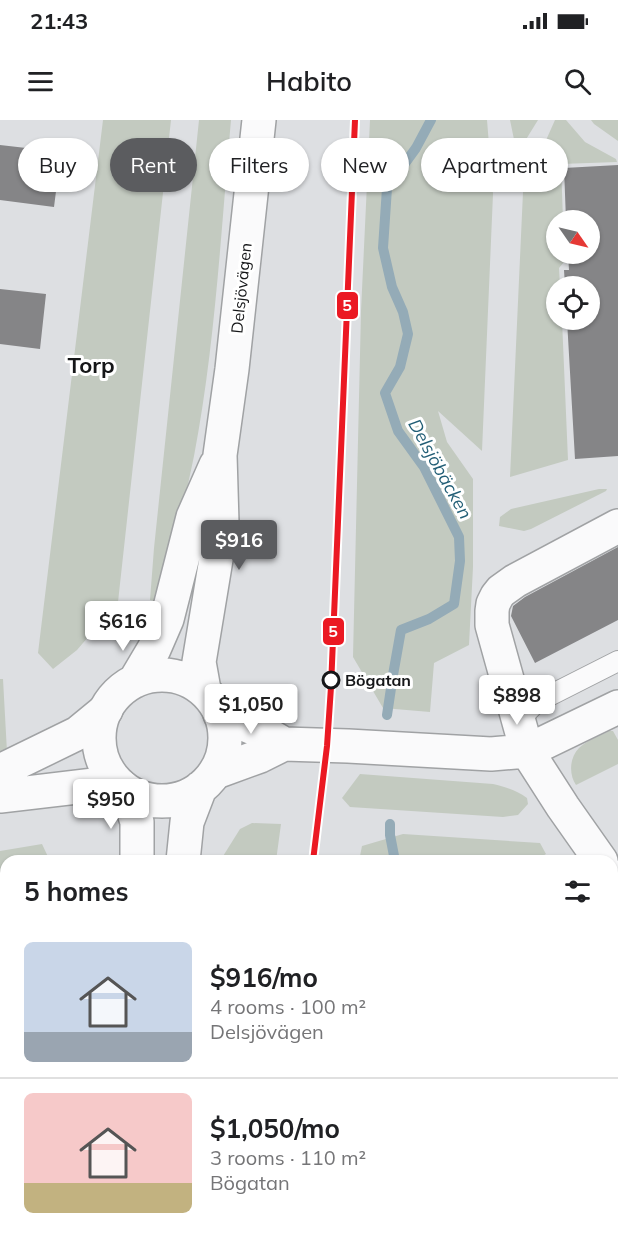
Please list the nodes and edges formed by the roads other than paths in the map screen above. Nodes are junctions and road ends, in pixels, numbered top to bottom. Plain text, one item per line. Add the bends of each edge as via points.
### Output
1 (259, 120) edge
2 (220, 455) junction
3 (618, 526) edge
4 (618, 661) edge
5 (135, 681) junction
6 (212, 702) junction
7 (618, 707) edge
8 (106, 710) junction
9 (523, 736) junction
10 (284, 744) junction
11 (0, 771) edge
12 (208, 780) junction
13 (124, 788) junction
14 (0, 796) edge
15 (137, 855) edge
16 (184, 855) edge
17 (597, 855) edge

1 - 2 street, Delsjövägen
2 - 5 street, Delsjövägen via 193,517 166,619
2 - 6 street, Delsjövägen via 222,523 199,662
3 - 9 street via 515,581 501,591 493,604 492,625
4 - 9 lane via 537,702
5 - 6 street via 173,676 187,680
5 - 8 street via 121,690
6 - 10 street
6 - 12 street via 225,742 224,752
7 - 9 street
8 - 11 street via 78,733
8 - 13 street via 100,726 101,753 106,767
9 - 10 street via 491,754
9 - 17 street via 563,807
10 - 12 street
12 - 13 street via 180,799 161,801 142,798
12 - 16 street via 187,822
13 - 14 street via 94,785
13 - 15 street via 137,822

